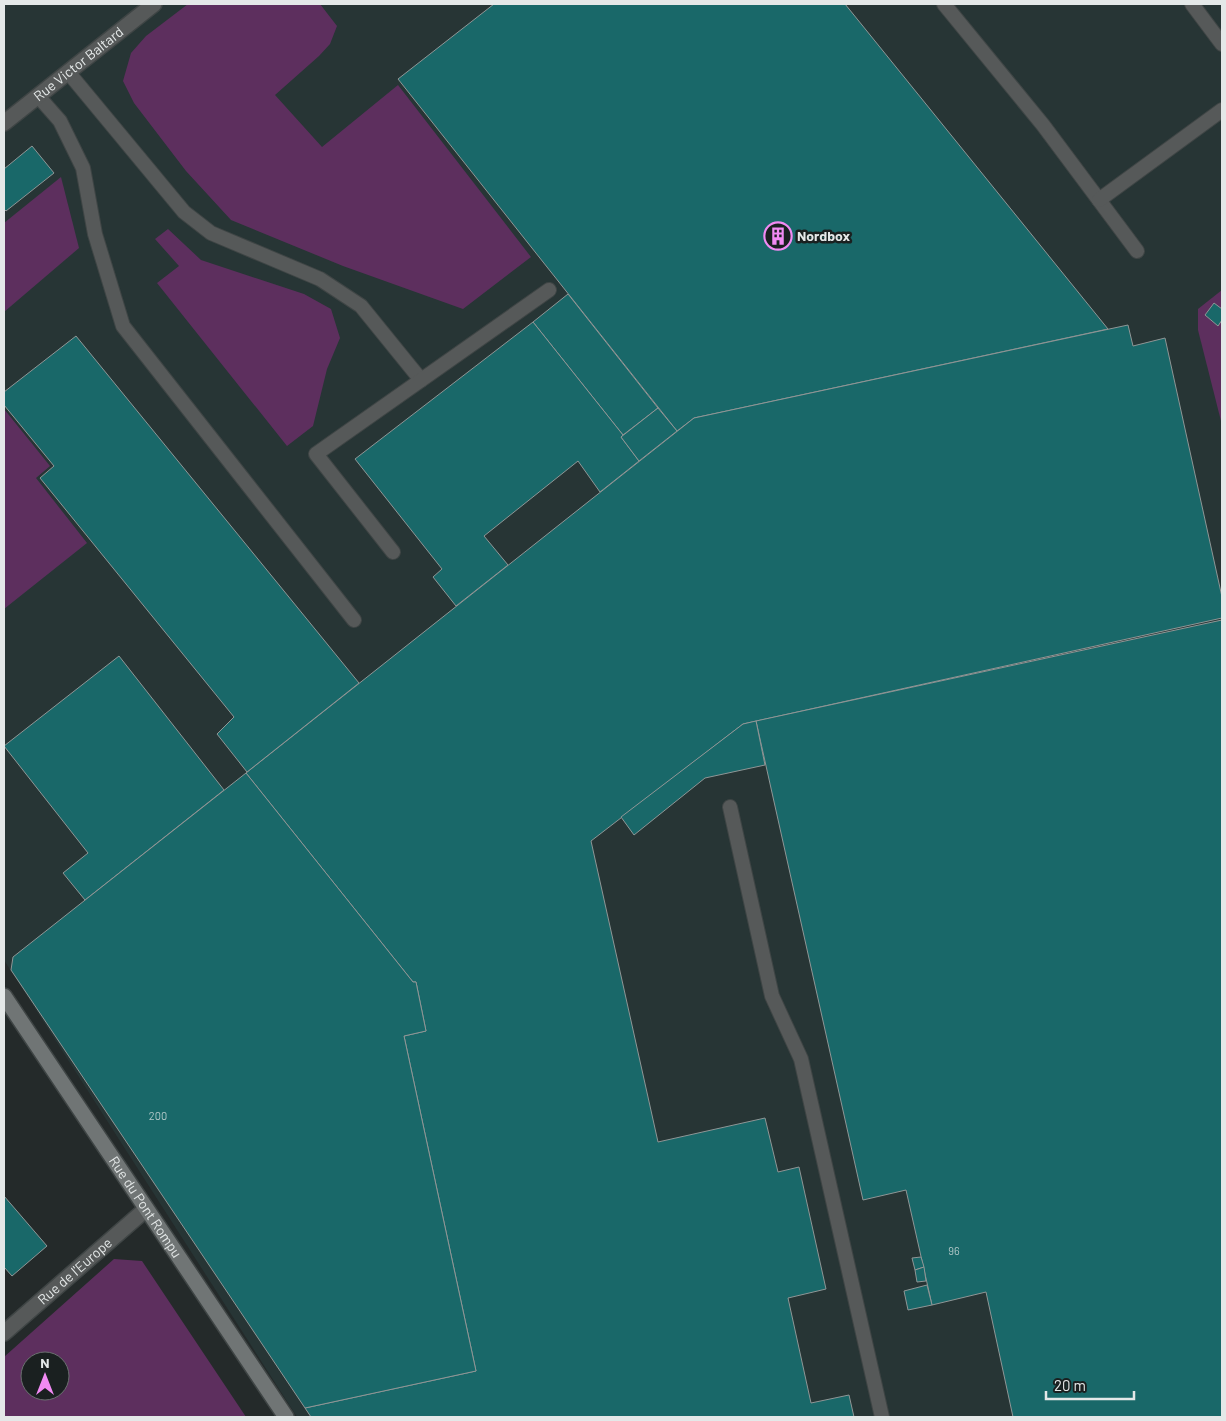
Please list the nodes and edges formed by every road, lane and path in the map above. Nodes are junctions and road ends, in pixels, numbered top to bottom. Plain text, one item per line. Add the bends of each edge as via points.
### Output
1 (154, 4) edge
2 (944, 4) edge
3 (1192, 4) edge
4 (1222, 44) edge
5 (68, 72) junction
6 (38, 96) junction
7 (1222, 110) edge
8 (4, 123) edge
9 (1099, 200) junction
10 (1137, 251) dead end
11 (549, 290) dead end
12 (422, 380) junction
13 (393, 552) dead end
14 (354, 620) dead end
15 (730, 807) dead end
16 (4, 996) edge
17 (145, 1210) junction
18 (4, 1333) edge
19 (286, 1417) edge
20 (882, 1417) edge

1 - 5 street, Rue Victor Baltard
2 - 9 lane via 1043,125
3 - 4 lane
5 - 6 street, Rue Victor Baltard
5 - 12 lane via 184,212 211,232 320,279 361,306
6 - 8 street, Rue Victor Baltard
6 - 14 lane via 63,126 83,168 95,234 124,326
7 - 9 lane
9 - 10 lane
11 - 12 lane
12 - 13 lane via 316,454
15 - 20 lane via 772,996 801,1059
16 - 17 street, Rue du Pont Rompu
17 - 18 street, Rue de l'Europe
17 - 19 street, Rue du Pont Rompu

